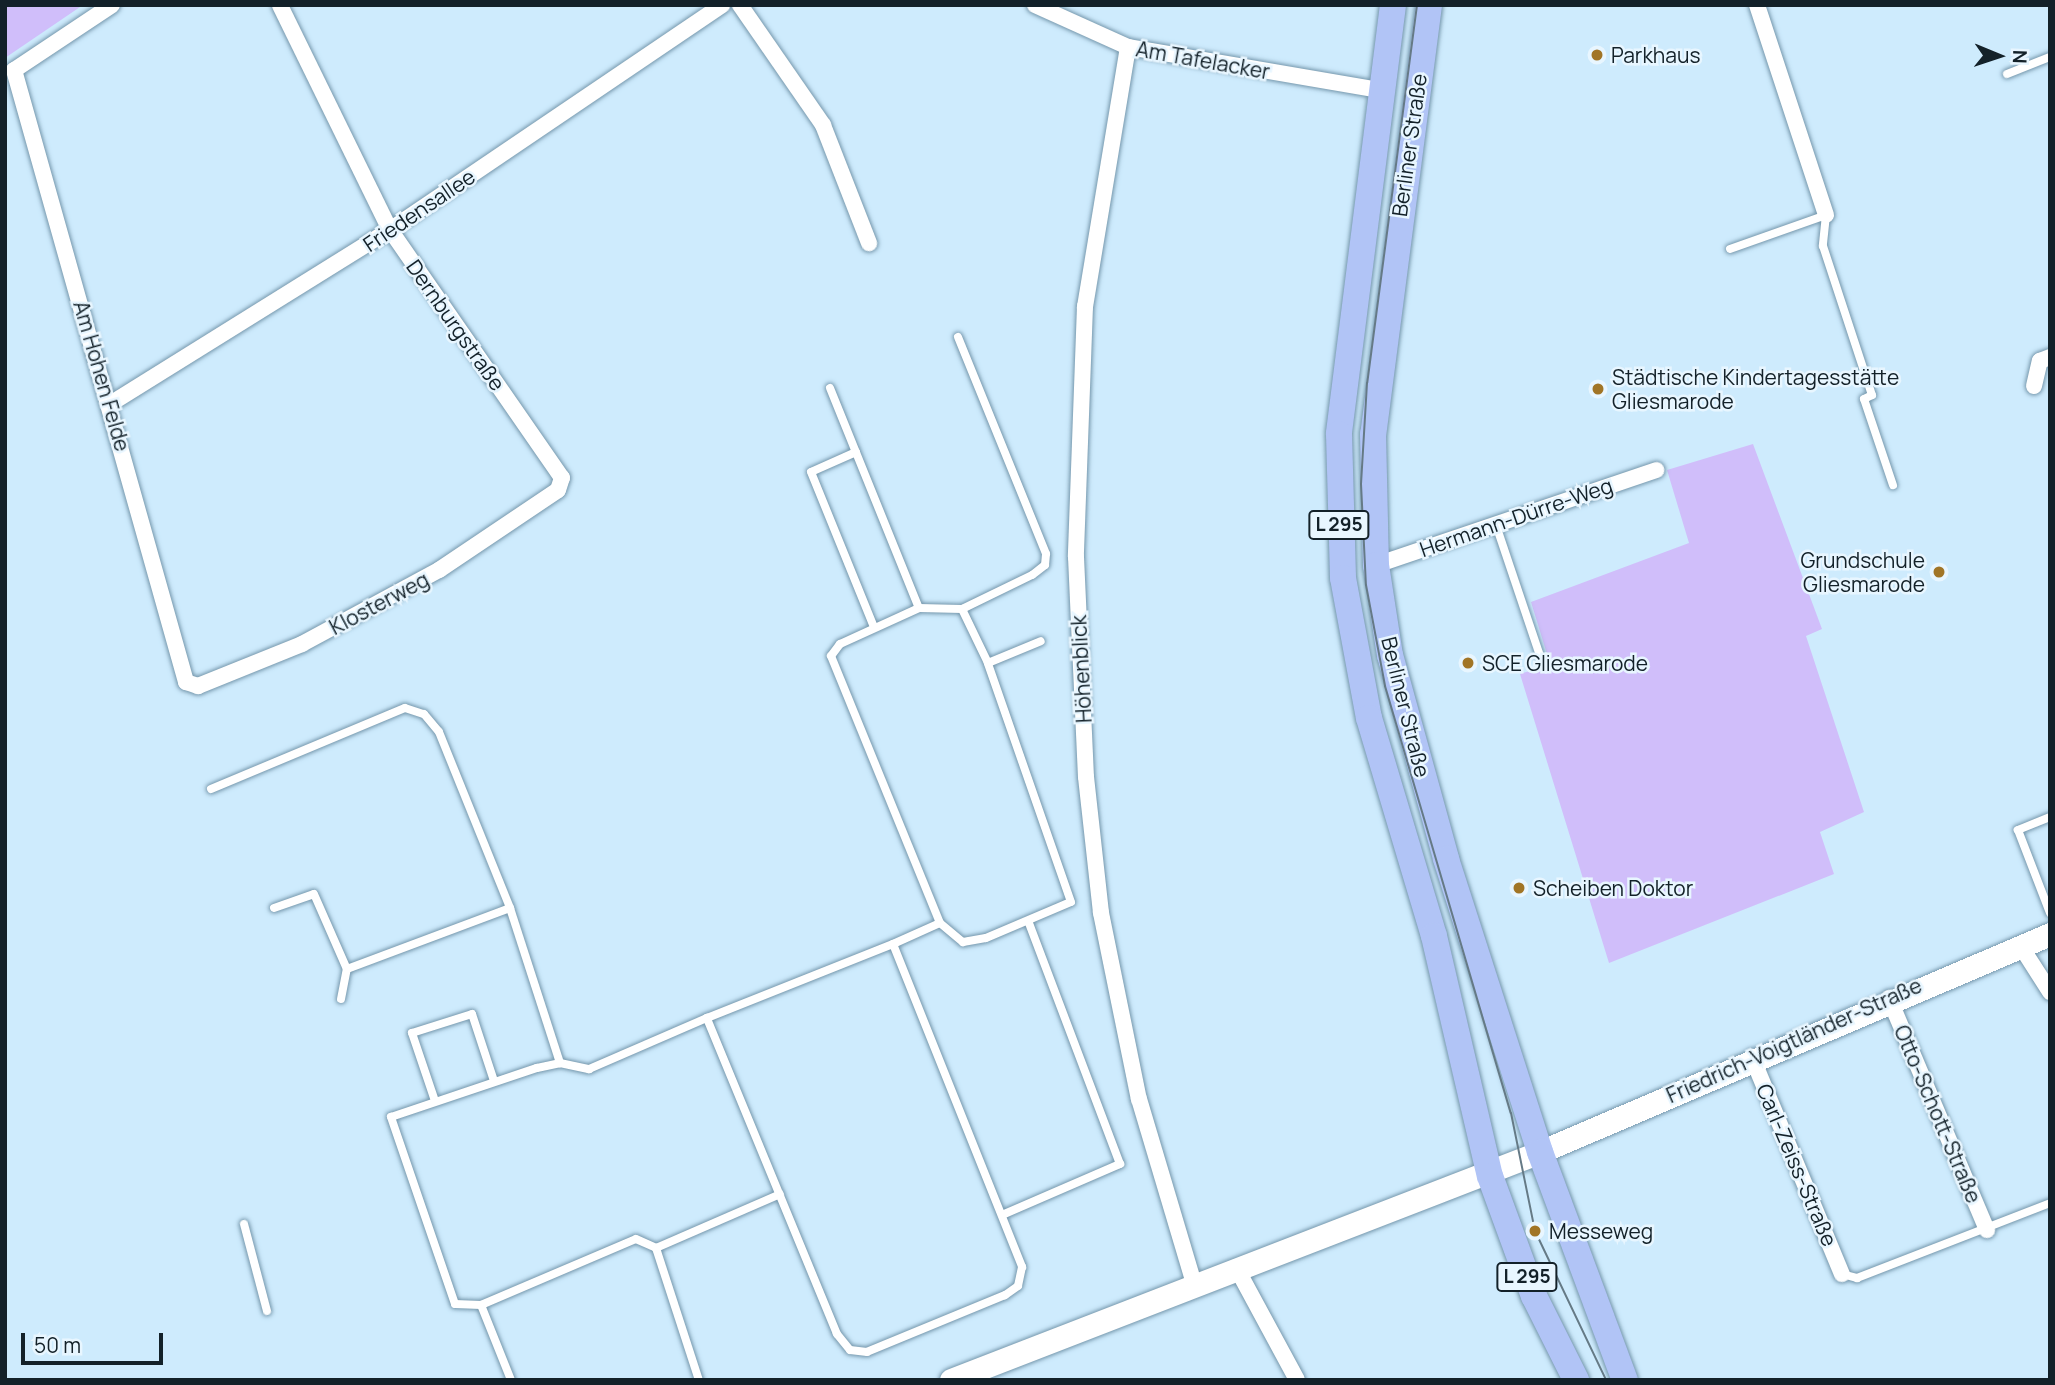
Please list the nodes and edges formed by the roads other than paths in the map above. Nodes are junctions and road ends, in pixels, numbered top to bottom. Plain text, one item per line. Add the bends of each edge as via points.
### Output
1 (112, 5) edge
2 (280, 5) edge
3 (722, 5) edge
4 (740, 5) edge
5 (1035, 5) edge
6 (1392, 5) edge
7 (1429, 5) edge
8 (1757, 5) edge
9 (1128, 47) junction
10 (2050, 57) edge
11 (2007, 74) dead end
12 (1380, 90) junction
13 (1826, 215) junction
14 (390, 230) junction
15 (869, 243) dead end
16 (1730, 249) dead end
17 (958, 337) dead end
18 (2050, 357) edge
19 (2035, 386) dead end
20 (830, 388) dead end
21 (110, 404) junction
22 (856, 452) junction
23 (1656, 470) dead end
24 (1893, 485) dead end
25 (558, 490) joint
26 (1496, 525) junction
27 (1376, 565) junction
28 (919, 608) junction
29 (962, 609) junction
30 (874, 626) junction
31 (1041, 641) dead end
32 (1542, 662) dead end
33 (988, 663) junction
34 (186, 682) joint
35 (211, 789) dead end
36 (2050, 817) edge
37 (274, 908) dead end
38 (510, 908) junction
39 (2050, 914) edge
40 (1028, 921) junction
41 (940, 923) junction
42 (2050, 934) edge
43 (893, 943) junction
44 (2020, 945) junction
45 (347, 969) junction
46 (2050, 992) edge
47 (1889, 998) junction
48 (341, 999) dead end
49 (706, 1018) junction
50 (1752, 1057) junction
51 (560, 1063) junction
52 (494, 1081) junction
53 (435, 1101) junction
54 (1540, 1152) junction
55 (1489, 1171) junction
56 (780, 1195) junction
57 (2050, 1203) edge
58 (1002, 1215) junction
59 (244, 1224) dead end
60 (1987, 1230) junction
61 (656, 1248) junction
62 (1236, 1267) junction
63 (1842, 1274) joint
64 (1194, 1283) junction
65 (481, 1305) junction
66 (268, 1311) dead end
67 (511, 1380) edge
68 (699, 1380) edge
69 (951, 1380) edge
70 (1297, 1380) edge
71 (1576, 1380) edge
72 (1625, 1380) edge

1 - 21 street, Am Hohen Felde via 14,71
2 - 14 street, Dernburgstraße
3 - 14 street, Friedensallee
4 - 15 street via 823,125
5 - 9 street, Am Tafelacker
6 - 12 main road, Berliner Straße / L 295
7 - 27 main road, Berliner Straße / L 295 via 1373,434
8 - 13 street
9 - 12 street, Am Tafelacker
9 - 64 street, Höhenblick via 1085,306 1076,557 1086,777 1101,913 1139,1099
10 - 11 lane
12 - 55 main road, Berliner Straße / L 295 via 1339,434 1343,578 1368,718 1434,936
13 - 16 lane
13 - 24 lane via 1823,246 1872,395 1864,399
14 - 21 street, Friedensallee
14 - 25 street, Dernburgstraße via 562,478
17 - 29 lane via 1046,554 1045,565 1032,575
18 - 19 street via 2040,361
20 - 22 lane
21 - 34 street, Am Hohen Felde
22 - 28 lane
22 - 30 lane via 811,472
23 - 26 street, Hermann-Dürre-Weg
25 - 34 street, Klosterweg via 439,570 344,622 198,686
26 - 27 street, Hermann-Dürre-Weg
26 - 32 lane
27 - 54 main road, Berliner Straße / L 295 via 1390,655 1446,859
28 - 29 lane
28 - 30 lane
29 - 33 lane
30 - 41 lane via 840,644 831,656 832,670
31 - 33 lane
33 - 40 lane via 1071,902
35 - 38 lane via 405,708 424,714 439,732
36 - 39 lane via 2018,830
37 - 45 lane via 314,894
38 - 45 lane
38 - 51 lane
40 - 41 lane via 963,942
40 - 58 lane via 1120,1164
41 - 43 lane
42 - 44 main road, Friedrich-Voigtländer-Straße
43 - 49 lane
43 - 58 lane
44 - 46 street
44 - 47 main road, Friedrich-Voigtländer-Straße
45 - 48 lane
47 - 50 main road, Friedrich-Voigtländer-Straße
47 - 60 street, Otto-Schott-Straße
49 - 51 lane via 589,1069
49 - 56 lane
50 - 54 main road, Friedrich-Voigtländer-Straße
50 - 63 street, Carl-Zeiss-Straße
51 - 52 lane
52 - 53 lane
52 - 53 lane via 472,1014 412,1033
53 - 65 lane via 391,1117 455,1304
54 - 55 main road
54 - 72 main road, Berliner Straße / L 295
55 - 62 main road
55 - 71 main road, Berliner Straße / L 295 via 1534,1296
56 - 58 lane via 843,1344 867,1352 1018,1286 1022,1267
56 - 61 lane
57 - 60 lane
59 - 66 lane
60 - 63 lane via 1857,1278
61 - 65 lane via 636,1238
61 - 68 lane
62 - 64 main road
62 - 70 street
64 - 69 main road
65 - 67 lane

